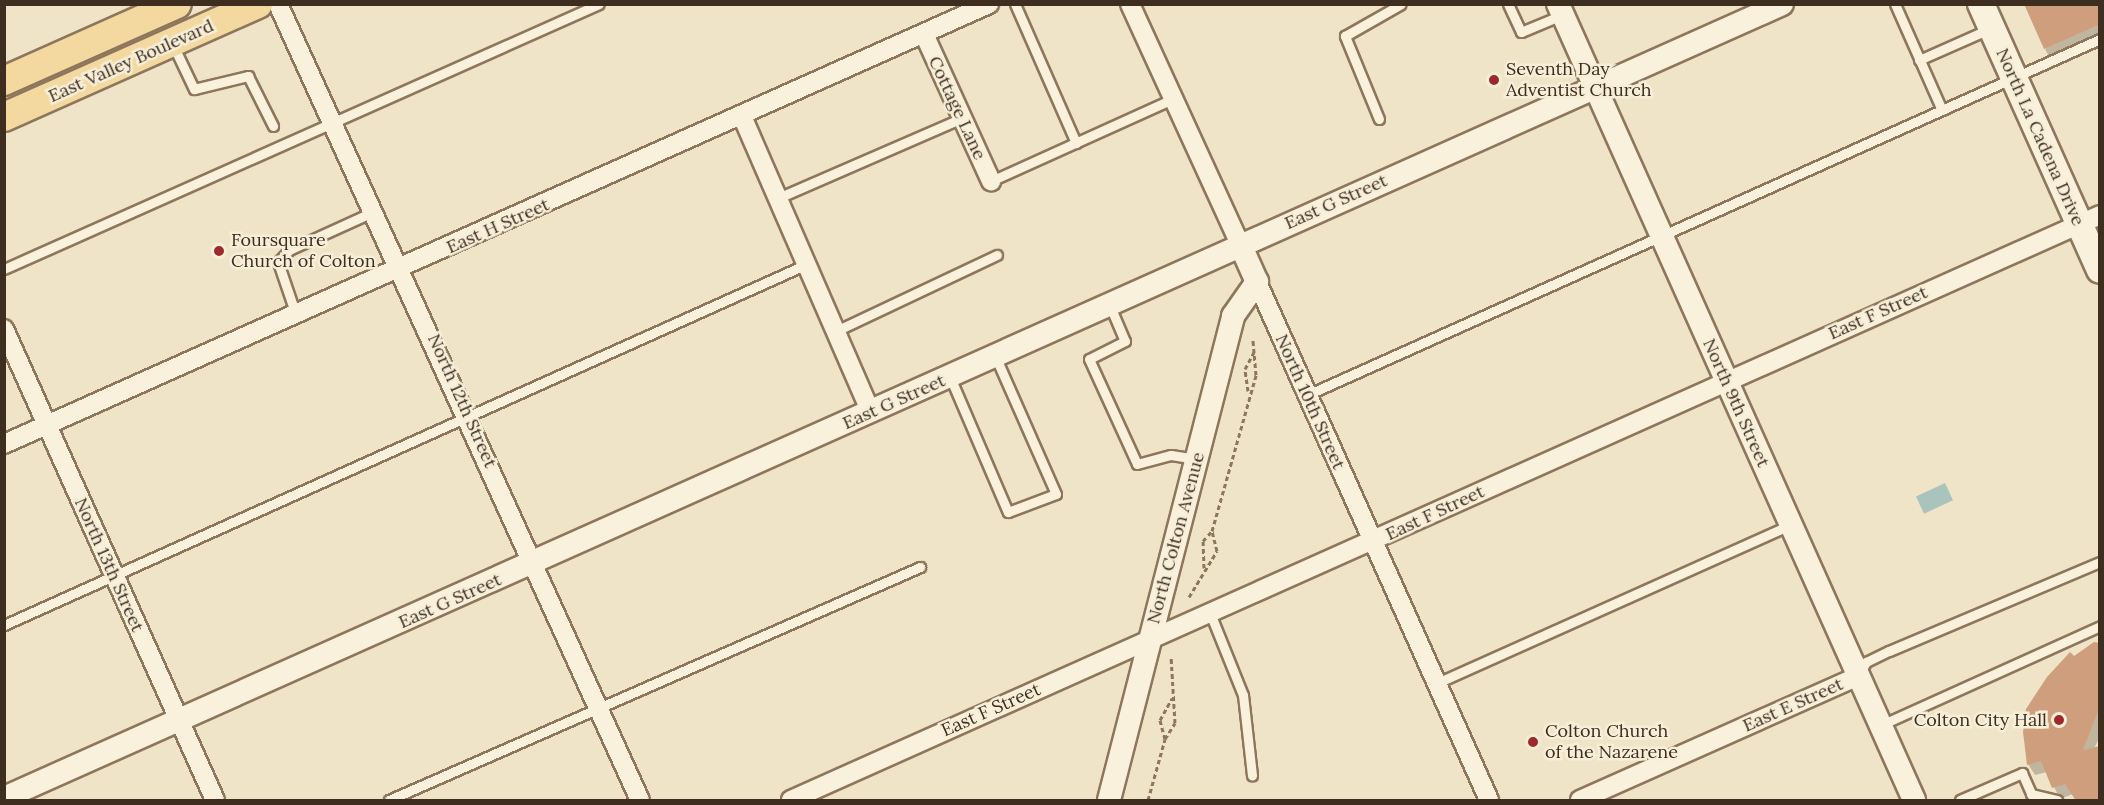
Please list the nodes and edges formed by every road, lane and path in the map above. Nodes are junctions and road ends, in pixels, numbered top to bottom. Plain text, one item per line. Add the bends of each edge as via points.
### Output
1 (177, 4) edge
2 (258, 4) edge
3 (278, 4) edge
4 (599, 4) edge
5 (989, 4) edge
6 (1015, 4) edge
7 (1130, 4) edge
8 (1401, 4) edge
9 (1509, 4) edge
10 (1782, 4) edge
11 (1895, 4) edge
12 (1560, 10) edge
13 (958, 11) edge
14 (1986, 16) edge
15 (924, 34) junction
16 (2100, 39) edge
17 (172, 42) junction
18 (1919, 60) junction
19 (2013, 77) junction
20 (4, 81) edge
21 (1596, 89) junction
22 (1173, 99) junction
23 (1942, 110) junction
24 (742, 116) junction
25 (4, 117) edge
26 (962, 118) junction
27 (1379, 119) dead end
28 (333, 121) junction
29 (273, 126) dead end
30 (1076, 143) junction
31 (991, 182) joint
32 (778, 198) junction
33 (375, 211) junction
34 (2090, 220) edge
35 (1662, 237) junction
36 (1240, 244) junction
37 (997, 255) dead end
38 (807, 264) junction
39 (4, 268) edge
40 (402, 269) junction
41 (2100, 270) edge
42 (1257, 282) junction
43 (1109, 304) junction
44 (296, 315) junction
45 (4, 329) edge
46 (836, 331) junction
47 (1253, 340) dead end
48 (1254, 352) junction
49 (995, 356) junction
50 (950, 377) junction
51 (1726, 381) junction
52 (1248, 391) junction
53 (1307, 395) junction
54 (871, 412) junction
55 (468, 414) junction
56 (46, 425) junction
57 (4, 444) edge
58 (1197, 459) junction
59 (1791, 525) junction
60 (1212, 531) junction
61 (1373, 541) junction
62 (2100, 562) edge
63 (535, 563) junction
64 (920, 567) dead end
65 (1204, 568) junction
66 (114, 576) junction
67 (1189, 597) dead end
68 (1210, 613) junction
69 (4, 625) edge
70 (2100, 626) edge
71 (1149, 640) junction
72 (1171, 656) dead end
73 (1858, 676) junction
74 (1437, 683) junction
75 (1172, 698) junction
76 (599, 708) junction
77 (179, 721) junction
78 (1881, 725) junction
79 (1165, 739) junction
80 (1252, 776) dead end
81 (2033, 797) edge
82 (4, 798) edge
83 (215, 801) edge
84 (389, 801) edge
85 (640, 801) edge
86 (791, 801) edge
87 (1108, 801) edge
88 (1148, 801) edge
89 (1489, 801) edge
90 (1580, 801) edge
91 (1914, 801) edge
92 (1959, 801) edge
93 (2057, 801) edge

1 - 20 main road, East Valley Boulevard
2 - 17 main road, East Valley Boulevard
3 - 28 street, North 12th Street
4 - 28 lane
5 - 13 street, East H Street
6 - 30 lane
7 - 22 street, North 10th Street
8 - 27 lane via 1345,36
9 - 12 lane via 1521,32
10 - 21 street, East G Street
11 - 18 lane
12 - 21 street, North 9th Street
13 - 15 street, East H Street
14 - 18 lane
14 - 19 main road, North La Cadena Drive
15 - 24 street, East H Street
15 - 26 street, Cottage Lane
16 - 19 lane
17 - 25 main road, East Valley Boulevard
17 - 29 lane via 194,89 248,76
18 - 23 lane
19 - 23 lane
19 - 34 main road, North La Cadena Drive
21 - 35 street, North 9th Street
21 - 36 street, East G Street
22 - 30 lane
22 - 36 street, North 10th Street
23 - 35 lane
24 - 32 street
24 - 40 street, East H Street
26 - 31 street, Cottage Lane
26 - 32 lane
28 - 33 street, North 12th Street
28 - 39 lane
30 - 31 lane
32 - 38 street
33 - 40 street, North 12th Street
33 - 44 lane via 290,250 278,262
34 - 41 main road, North La Cadena Drive
34 - 51 street, East F Street
35 - 51 street, North 9th Street
35 - 53 lane
36 - 42 street, North 10th Street
36 - 43 street, East G Street
37 - 46 lane
38 - 46 street
38 - 55 lane
40 - 44 street, East H Street
40 - 55 street, North 12th Street
42 - 53 street, North 10th Street
42 - 58 street, North Colton Avenue via 1233,316
43 - 49 street, East G Street
43 - 58 lane via 1125,341 1089,359 1137,464 1171,455
44 - 56 street, East H Street
45 - 56 street, North 13th Street
46 - 54 street
47 - 48 path
48 - 52 path via 1256,375
48 - 52 path via 1245,369
49 - 50 street, East G Street
49 - 50 lane via 1056,494 1008,512
50 - 54 street, East G Street
51 - 59 street, North 9th Street
51 - 61 street, East F Street
52 - 60 path
53 - 61 street, North 10th Street
54 - 63 street, East G Street
55 - 63 street, North 12th Street
55 - 66 lane
56 - 57 street, East H Street
56 - 66 street, North 13th Street
58 - 71 street, North Colton Avenue
59 - 73 street, North 9th Street
59 - 74 lane
60 - 65 path via 1203,541
60 - 65 path via 1217,551
61 - 68 street, East F Street
61 - 74 street, North 10th Street
62 - 73 lane, East E Street via 1889,651 1866,662
63 - 76 street, North 12th Street
63 - 77 street, East G Street
64 - 76 lane
65 - 67 path
66 - 69 lane
66 - 77 street, North 13th Street
68 - 71 street, East F Street
68 - 80 lane via 1243,695
70 - 78 lane
71 - 86 street, East F Street
71 - 87 street, North Colton Avenue
72 - 75 path via 1176,670
73 - 78 street, North 9th Street
73 - 90 street, East E Street
74 - 89 street, North 10th Street
75 - 79 path via 1175,723
75 - 79 path via 1160,720
76 - 84 lane
76 - 85 street, North 12th Street
77 - 82 street, East G Street
77 - 83 street, North 13th Street
78 - 91 street, North 9th Street
79 - 88 path
81 - 92 lane via 2022,773
81 - 93 lane

